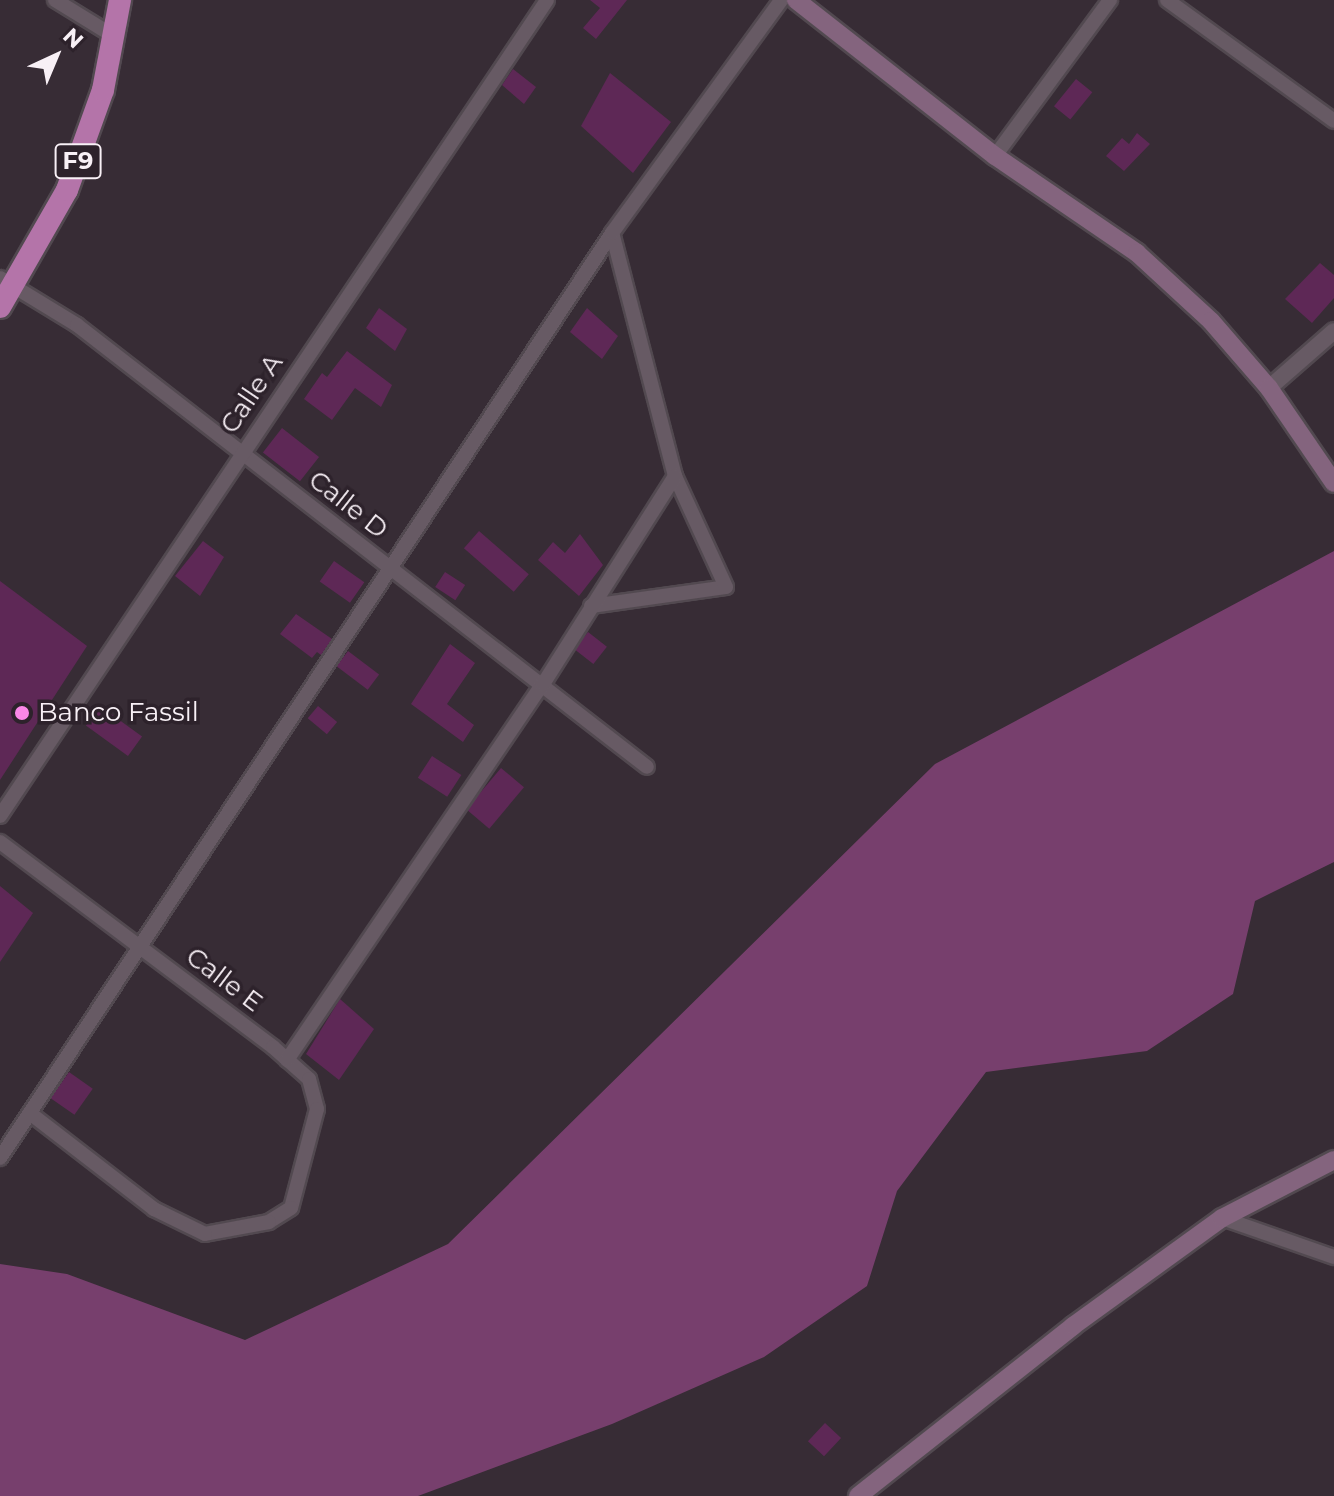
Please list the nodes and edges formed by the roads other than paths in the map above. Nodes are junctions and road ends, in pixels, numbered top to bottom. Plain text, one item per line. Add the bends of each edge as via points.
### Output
1 (55, 0) edge
2 (120, 0) edge
3 (547, 0) edge
4 (781, 0) edge
5 (796, 0) edge
6 (1110, 0) edge
7 (1167, 0) edge
8 (112, 35) junction
9 (1334, 121) edge
10 (995, 156) junction
11 (612, 233) junction
12 (8, 283) edge
13 (0, 307) edge
14 (1334, 331) edge
15 (1269, 388) junction
16 (241, 453) junction
17 (675, 476) junction
18 (1334, 483) edge
19 (388, 567) junction
20 (591, 606) junction
21 (543, 684) junction
22 (647, 767) dead end
23 (0, 816) edge
24 (0, 842) edge
25 (139, 946) junction
26 (287, 1060) junction
27 (30, 1113) junction
28 (0, 1158) edge
29 (1334, 1160) edge
30 (1222, 1218) junction
31 (1334, 1257) edge
32 (858, 1496) edge

1 - 8 street
2 - 8 highway, F9
3 - 16 street, Calle A
4 - 11 street
5 - 10 main road
6 - 10 street
7 - 9 street
8 - 12 highway, F9 via 103,90 67,190
10 - 15 main road via 1137,253 1211,321
11 - 17 street
11 - 19 street
12 - 13 highway, F9
12 - 16 street, Calle D via 77,325
14 - 15 street
15 - 18 main road
16 - 19 street, Calle D
16 - 23 street, Calle A
17 - 20 street
17 - 20 street via 726,587
19 - 21 street, Calle D
19 - 25 street
20 - 21 street
21 - 22 street, Calle D
21 - 26 street
24 - 25 street, Calle E
25 - 26 street, Calle E
25 - 27 street
26 - 27 street, Calle E via 309,1079 317,1109 291,1208 269,1222 205,1234 154,1209
27 - 28 street
29 - 30 main road
30 - 31 street
30 - 32 main road via 1073,1326

